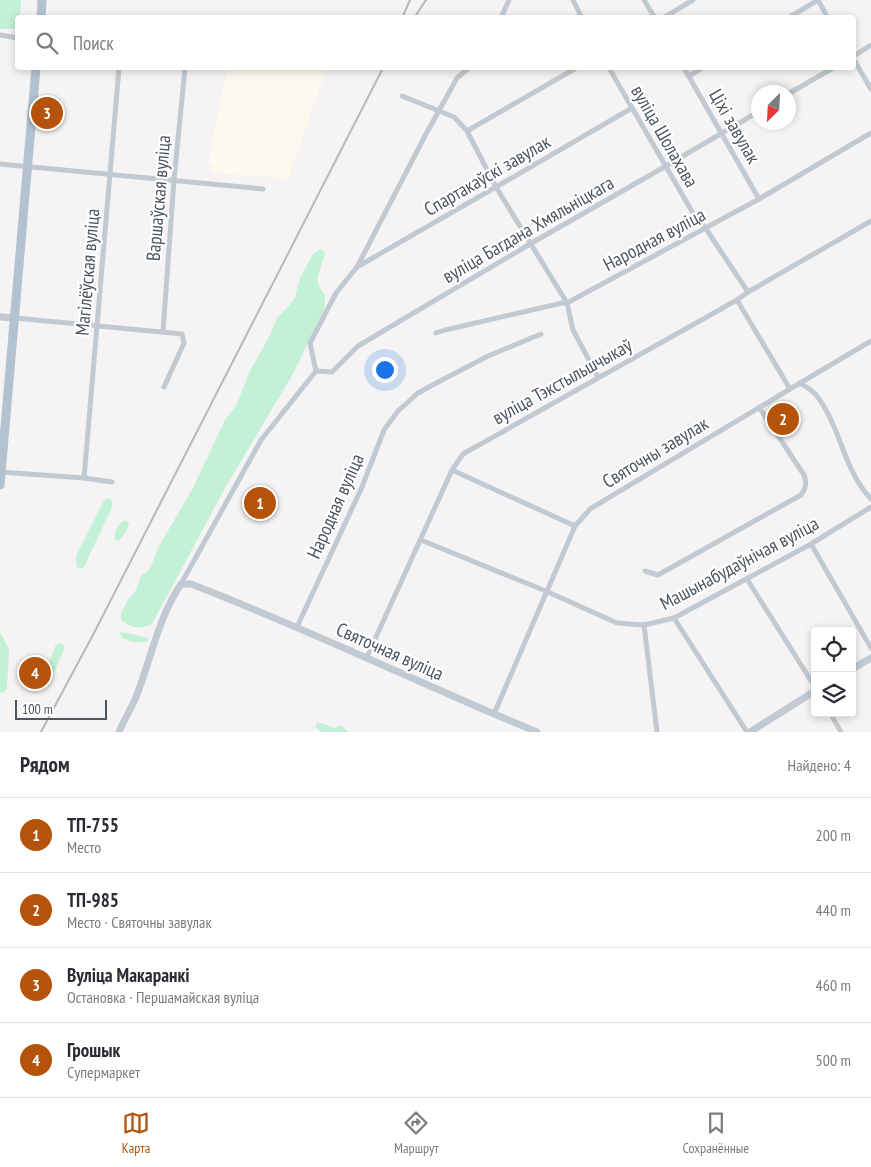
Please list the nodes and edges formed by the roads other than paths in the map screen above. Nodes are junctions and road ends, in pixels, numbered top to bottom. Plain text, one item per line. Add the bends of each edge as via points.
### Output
1 (42, 0) edge
2 (509, 0) edge
3 (573, 0) edge
4 (644, 0) edge
5 (693, 0) edge
6 (818, 0) edge
7 (41, 15) edge
8 (502, 15) edge
9 (580, 15) edge
10 (653, 15) edge
11 (668, 15) edge
12 (793, 15) edge
13 (826, 15) edge
14 (0, 35) edge
15 (15, 38) edge
16 (871, 45) edge
17 (856, 55) edge
18 (856, 63) edge
19 (36, 70) edge
20 (119, 70) edge
21 (185, 70) edge
22 (467, 70) edge
23 (573, 70) edge
24 (611, 70) edge
25 (685, 70) edge
26 (699, 70) edge
27 (830, 70) edge
28 (689, 76) junction
29 (796, 89) edge
30 (871, 89) edge
31 (402, 96) dead end
32 (632, 108) junction
33 (439, 111) junction
34 (751, 116) edge
35 (466, 132) junction
36 (721, 133) junction
37 (871, 133) edge
38 (0, 164) edge
39 (28, 166) junction
40 (666, 166) junction
41 (111, 174) junction
42 (174, 180) junction
43 (496, 187) junction
44 (263, 189) dead end
45 (759, 199) junction
46 (871, 221) edge
47 (706, 228) junction
48 (530, 244) junction
49 (357, 267) junction
50 (748, 292) junction
51 (736, 300) junction
52 (567, 303) junction
53 (0, 317) edge
54 (15, 318) junction
55 (98, 326) junction
56 (162, 332) junction
57 (436, 333) dead end
58 (541, 334) dead end
59 (871, 342) edge
60 (316, 371) junction
61 (598, 377) junction
62 (800, 382) junction
63 (164, 387) dead end
64 (790, 389) junction
65 (759, 407) junction
66 (452, 470) junction
67 (1, 472) edge
68 (84, 478) junction
69 (112, 482) dead end
70 (0, 485) edge
71 (871, 499) edge
72 (871, 508) edge
73 (575, 526) junction
74 (421, 540) junction
75 (811, 544) junction
76 (645, 571) dead end
77 (747, 579) junction
78 (180, 584) junction
79 (548, 592) junction
80 (674, 618) junction
81 (644, 624) junction
82 (297, 627) junction
83 (871, 648) edge
84 (871, 658) edge
85 (366, 659) junction
86 (856, 667) edge
87 (811, 681) edge
88 (811, 693) edge
89 (494, 714) junction
90 (832, 717) edge
91 (119, 732) edge
92 (537, 732) edge
93 (657, 732) edge
94 (749, 732) edge
95 (841, 732) edge

1 - 7 main road
2 - 8 street
3 - 9 street
4 - 10 street
5 - 11 street
6 - 12 street
6 - 13 street
14 - 15 street
16 - 17 street
18 - 30 street
19 - 39 main road
20 - 41 street, Магілёўская вуліца
21 - 42 street, Варшаўская вуліца
22 - 33 street via 457,78
23 - 35 street
24 - 32 street, вуліца Шолахава
25 - 28 street, Ціхі завулак
26 - 28 street
27 - 29 street
28 - 36 street, Ціхі завулак
31 - 33 street
32 - 40 street, вуліца Шолахава
32 - 43 street, Спартакаўскі завулак
33 - 35 street via 454,117
33 - 49 street
34 - 36 street, вуліца Багдана Хмяльніцкага
35 - 43 street
36 - 40 street, вуліца Багдана Хмяльніцкага
36 - 45 street, Ціхі завулак
37 - 45 street, Народная вуліца
38 - 39 street
39 - 41 street
39 - 54 main road
40 - 47 street, вуліца Шолахава
40 - 48 street, вуліца Багдана Хмяльніцкага
41 - 42 street
41 - 55 street, Магілёўская вуліца
42 - 44 street
42 - 56 street, Варшаўская вуліца
43 - 48 street
43 - 49 street, Спартакаўскі завулак
45 - 47 street, Народная вуліца
46 - 50 street, вуліца Тэкстыльшчыкаў
47 - 50 street, вуліца Шолахава
47 - 52 street, Народная вуліца
48 - 52 street
48 - 60 street, вуліца Багдана Хмяльніцкага via 358,346 332,372
49 - 60 street via 336,293 310,343
50 - 51 street, вуліца Тэкстыльшчыкаў
51 - 61 street, вуліца Тэкстыльшчыкаў
51 - 64 street
52 - 57 street, Народная вуліца
52 - 61 street via 573,330
53 - 54 street
54 - 55 street
54 - 67 main road
55 - 56 street
55 - 68 street, Магілёўская вуліца
56 - 63 street via 182,334 184,343
58 - 82 street, Народная вуліца via 442,380 418,393 398,411 384,430 362,487
59 - 62 street, Святочны завулак
60 - 78 street via 261,440
61 - 66 street, вуліца Тэкстыльшчыкаў via 463,454
62 - 64 street, Святочны завулак
62 - 71 street via 815,394 825,409 860,486
64 - 65 street, Святочны завулак
65 - 73 street, Святочны завулак via 590,509
65 - 76 street, Машынабудаўнічая вуліца via 804,475 806,490 658,575
66 - 73 street
66 - 74 street, вуліца Тэкстыльшчыкаў
67 - 68 street
67 - 70 main road
68 - 69 street
72 - 75 street, Машынабудаўнічая вуліца
73 - 79 street
74 - 79 street, Машынабудаўнічая вуліца
74 - 85 street, вуліца Тэкстыльшчыкаў
75 - 77 street, Машынабудаўнічая вуліца
75 - 83 street
77 - 80 street, Машынабудаўнічая вуліца
77 - 87 street
78 - 82 street, Святочная вуліца via 191,584
78 - 91 street via 155,637 136,697
79 - 81 street, Машынабудаўнічая вуліца via 617,623
79 - 89 street
80 - 81 street, Машынабудаўнічая вуліца
80 - 94 street
81 - 93 street
82 - 85 street, Святочная вуліца
84 - 86 street
85 - 89 street, Святочная вуліца
88 - 94 street
89 - 92 street, Святочная вуліца
90 - 95 street

